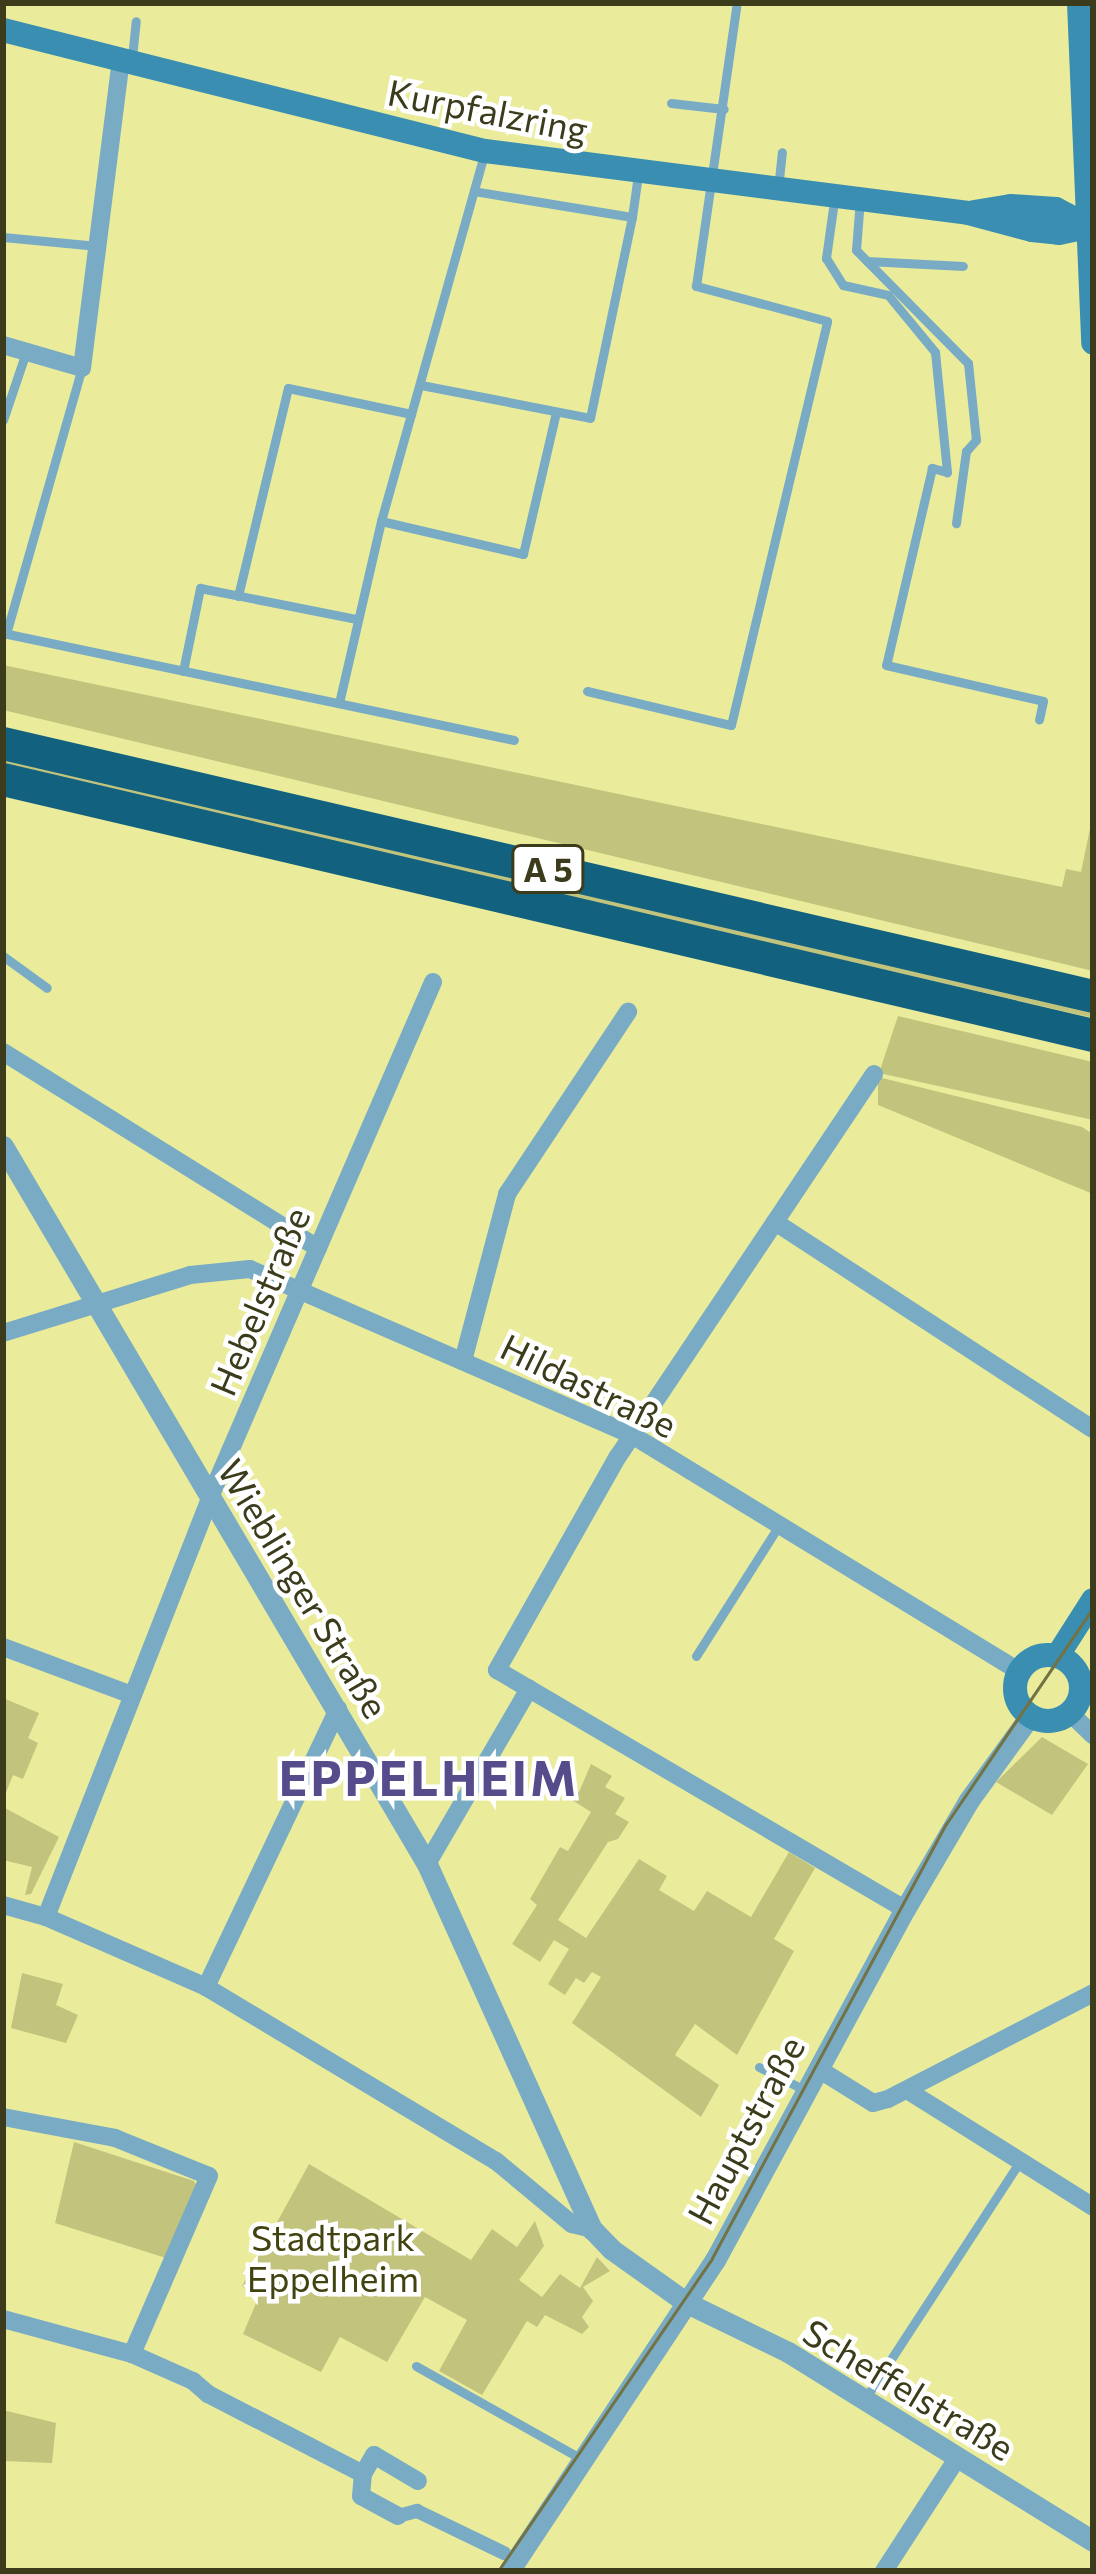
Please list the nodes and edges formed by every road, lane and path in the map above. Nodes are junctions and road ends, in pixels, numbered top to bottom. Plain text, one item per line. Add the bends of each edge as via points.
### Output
1 (737, 3) edge
2 (1079, 3) edge
3 (136, 21) dead end
4 (3, 30) edge
5 (126, 62) junction
6 (671, 103) dead end
7 (724, 110) junction
8 (485, 151) junction
9 (782, 152) dead end
10 (638, 172) junction
11 (714, 182) junction
12 (778, 189) junction
13 (474, 190) junction
14 (848, 198) junction
15 (632, 218) junction
16 (1090, 226) edge
17 (3, 237) edge
18 (98, 246) junction
19 (867, 261) junction
20 (963, 266) dead end
21 (1093, 343) edge
22 (3, 345) edge
23 (26, 352) junction
24 (82, 368) junction
25 (421, 385) junction
26 (556, 412) junction
27 (411, 414) junction
28 (3, 420) edge
29 (381, 521) junction
30 (956, 523) dead end
31 (238, 596) junction
32 (357, 619) junction
33 (5, 634) edge
34 (182, 671) junction
35 (587, 691) dead end
36 (339, 703) junction
37 (1039, 719) dead end
38 (514, 740) dead end
39 (3, 743) edge
40 (3, 779) edge
41 (3, 956) edge
42 (433, 982) dead end
43 (47, 988) dead end
44 (1093, 996) edge
45 (628, 1012) dead end
46 (1093, 1035) edge
47 (3, 1052) edge
48 (874, 1074) dead end
49 (5, 1150) edge
50 (775, 1222) junction
51 (318, 1248) junction
52 (298, 1289) junction
53 (97, 1304) junction
54 (3, 1334) edge
55 (463, 1360) junction
56 (1093, 1429) edge
57 (632, 1435) junction
58 (211, 1495) junction
59 (778, 1527) junction
60 (1093, 1600) edge
61 (3, 1647) edge
62 (1058, 1655) junction
63 (696, 1656) dead end
64 (1019, 1671) junction
65 (529, 1689) junction
66 (132, 1695) junction
67 (338, 1709) junction
68 (1070, 1713) junction
69 (1030, 1716) junction
70 (1093, 1735) edge
71 (427, 1864) junction
72 (3, 1905) edge
73 (905, 1909) junction
74 (46, 1916) junction
75 (206, 1987) junction
76 (1093, 1993) edge
77 (759, 2067) dead end
78 (820, 2070) junction
79 (808, 2092) junction
80 (910, 2092) junction
81 (3, 2117) edge
82 (1020, 2162) junction
83 (1093, 2207) edge
84 (592, 2229) junction
85 (687, 2302) junction
86 (3, 2319) edge
87 (132, 2354) junction
88 (416, 2366) dead end
89 (865, 2399) junction
90 (958, 2457) junction
91 (582, 2458) junction
92 (364, 2474) junction
93 (418, 2481) dead end
94 (398, 2516) joint
95 (1093, 2541) edge
96 (507, 2562) edge
97 (884, 2571) edge

1 - 7 lane
2 - 16 main road
3 - 5 lane
4 - 5 main road, Kurpfalzring
5 - 8 main road, Kurpfalzring
5 - 18 street
6 - 7 lane
7 - 11 lane
8 - 10 main road, Kurpfalzring
8 - 13 lane
9 - 12 lane
10 - 11 main road, Kurpfalzring
10 - 15 lane
11 - 12 main road, Kurpfalzring
11 - 35 lane via 696,286 827,321 731,725
12 - 14 main road, Kurpfalzring
13 - 15 lane
13 - 25 lane
14 - 16 main road, Kurpfalzring via 968,213 1056,209
14 - 19 lane via 854,242
14 - 37 lane via 826,258 843,285 888,295 935,352 947,472 932,468 886,665 1043,701
15 - 26 lane via 590,418
16 - 21 main road
17 - 18 lane
18 - 24 street
19 - 20 lane
19 - 30 lane via 968,363 976,440 966,451
22 - 23 street
23 - 24 street
23 - 28 lane
24 - 33 lane
25 - 26 lane
25 - 27 lane
26 - 29 lane via 523,554
27 - 29 lane
27 - 31 lane via 288,388
29 - 32 lane
31 - 32 lane
31 - 34 lane via 200,588
32 - 36 lane
33 - 34 lane
34 - 36 lane
36 - 38 lane
39 - 44 highway, A 5
40 - 46 highway, A 5
41 - 43 lane
42 - 51 street, Hebelstraße
45 - 55 street via 507,1193
47 - 51 street
48 - 50 street
49 - 53 street, Wieblinger Straße
50 - 56 street
50 - 57 street
51 - 52 street, Hebelstraße
52 - 53 street, Hildastraße via 250,1269 223,1269
52 - 55 street, Hildastraße
52 - 58 street, Hebelstraße
53 - 54 street, Hildastraße
53 - 58 street, Wieblinger Straße
55 - 57 street, Hildastraße
57 - 59 street, Hildastraße
57 - 65 street via 497,1670
58 - 66 street, Hebelstraße
58 - 67 street, Wieblinger Straße
59 - 63 lane
59 - 64 street, Hildastraße
60 - 62 main road
61 - 66 street
62 - 64 main road via 1042,1654
62 - 68 main road via 1081,1681
64 - 69 main road via 1016,1695
65 - 71 street
65 - 73 street
66 - 74 street, Hebelstraße
67 - 71 street, Wieblinger Straße
67 - 75 street
68 - 69 main road via 1050,1721
68 - 70 street
69 - 73 street, Hauptstraße
71 - 84 street, Wieblinger Straße
72 - 74 street
73 - 78 street, Hauptstraße
74 - 75 street
75 - 84 street via 496,2161 572,2224
76 - 80 street
77 - 79 lane
78 - 79 street, Hauptstraße
78 - 80 street via 873,2103
79 - 85 street, Hauptstraße
80 - 82 street
81 - 87 street via 115,2138 209,2176
82 - 83 street
82 - 89 lane
84 - 85 street, Wieblinger Straße
85 - 89 street, Scheffelstraße
85 - 91 street, Hauptstraße
86 - 87 street
87 - 92 street
88 - 91 lane
89 - 90 street, Scheffelstraße
90 - 95 street, Scheffelstraße
90 - 97 street
91 - 96 street, Hauptstraße
92 - 93 street via 374,2456
92 - 94 street via 361,2496
94 - 96 street via 417,2511

